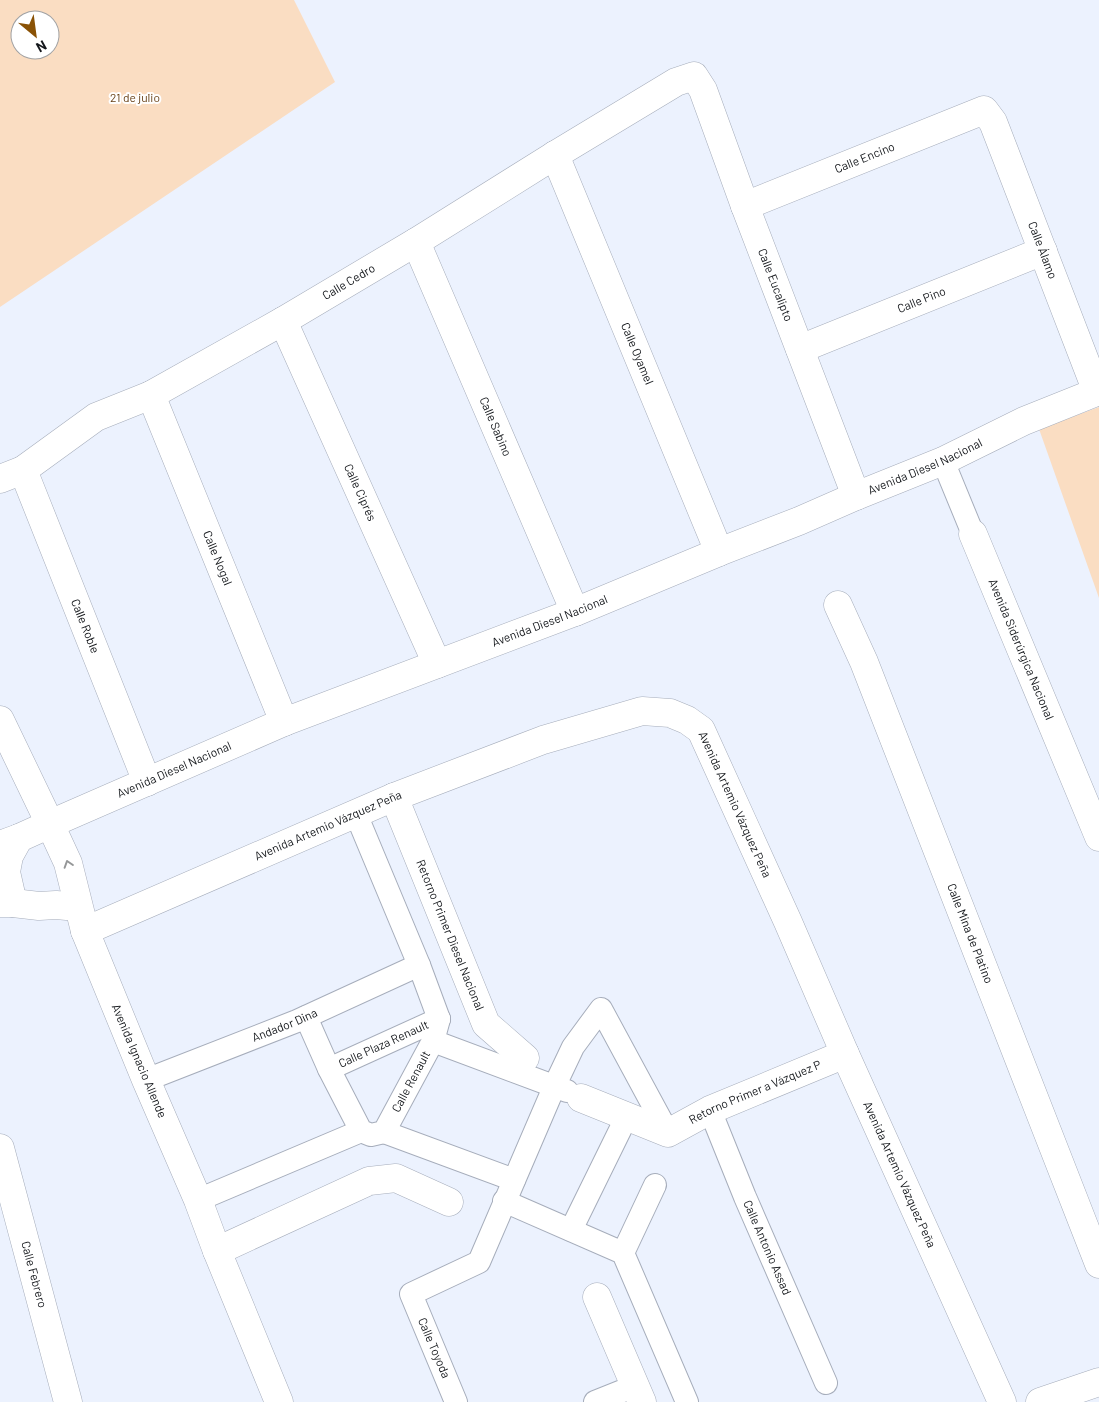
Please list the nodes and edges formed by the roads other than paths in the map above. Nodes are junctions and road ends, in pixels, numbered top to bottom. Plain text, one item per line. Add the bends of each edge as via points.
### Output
1 (694, 76) joint
2 (984, 110) joint
3 (555, 155) junction
4 (745, 206) junction
5 (416, 242) junction
6 (1043, 251) junction
7 (283, 321) junction
8 (800, 348) junction
9 (1098, 392) edge
10 (151, 395) junction
11 (943, 461) junction
12 (11, 475) edge
13 (856, 496) junction
14 (973, 534) joint
15 (719, 552) junction
16 (838, 605) dead end
17 (575, 612) junction
18 (438, 664) junction
19 (284, 722) junction
20 (3, 735) edge
21 (147, 782) junction
22 (394, 798) junction
23 (356, 814) junction
24 (50, 824) junction
25 (1099, 837) edge
26 (9, 842) edge
27 (6, 903) edge
28 (81, 919) junction
29 (419, 965) junction
30 (306, 1017) junction
31 (439, 1019) junction
32 (433, 1041) junction
33 (844, 1054) junction
34 (525, 1058) dead end
35 (329, 1069) junction
36 (146, 1080) junction
37 (554, 1085) junction
38 (581, 1098) joint
39 (710, 1110) junction
40 (627, 1116) junction
41 (363, 1134) junction
42 (668, 1134) junction
43 (0, 1148) edge
44 (514, 1180) junction
45 (655, 1186) dead end
46 (198, 1200) junction
47 (504, 1201) junction
48 (449, 1202) dead end
49 (571, 1230) junction
50 (217, 1252) junction
51 (623, 1253) junction
52 (1099, 1264) edge
53 (597, 1297) dead end
54 (1099, 1382) edge
55 (826, 1383) dead end
56 (638, 1394) edge
57 (68, 1402) edge
58 (279, 1402) edge
59 (456, 1402) edge
60 (595, 1402) edge
61 (687, 1402) edge
62 (1002, 1402) edge
63 (1040, 1402) edge

1 - 3 street, Calle Cedro via 676,82
1 - 4 street, Calle Eucalipto via 703,90
2 - 4 street, Calle Encino
2 - 6 street, Calle Álamo via 993,122
3 - 5 street, Calle Cedro
3 - 15 street, Calle Oyamel
4 - 8 street, Calle Eucalipto
5 - 7 street, Calle Cedro
5 - 17 street, Calle Sabino
6 - 8 street, Calle Pino
6 - 9 street, Calle Álamo
7 - 10 street, Calle Cedro
7 - 18 street, Calle Ciprés
8 - 13 street, Calle Eucalipto
9 - 11 street, Avenida Diesel Nacional via 1024,421
10 - 12 street, Calle Cedro via 96,417
10 - 19 street, Calle Nogal
11 - 13 street, Avenida Diesel Nacional
11 - 14 street, Avenida Siderúrgica Nacional
12 - 21 street, Calle Roble
13 - 15 street, Avenida Diesel Nacional
14 - 25 street, Avenida Siderúrgica Nacional
15 - 17 street, Avenida Diesel Nacional
16 - 52 street, Calle Mina de Platino via 864,662
17 - 18 street, Avenida Diesel Nacional
18 - 19 street, Avenida Diesel Nacional
19 - 21 street, Avenida Diesel Nacional
20 - 24 street, Avenida Ignacio Allende
21 - 24 street, Avenida Diesel Nacional
22 - 23 street, Avenida Artemio Vázquez Peña
22 - 33 street, Avenida Artemio Vázquez Peña via 543,740 642,711 670,713 687,720 701,730
22 - 34 street, Retorno Primer Diesel Nacional via 486,1024
23 - 28 street, Avenida Artemio Vázquez Peña
23 - 29 street
24 - 26 street, Avenida Diesel Nacional
28 -> 24 street, Avenida Ignacio Allende via 68,863
26 - 27 street
27 - 28 street, Avenida Artemio Vázquez Peña via 56,905
28 - 36 street, Avenida Ignacio Allende
29 - 30 street, Andador Dina
29 - 31 street
30 - 35 street
30 - 36 street, Andador Dina
31 - 32 street, Calle Renault
31 - 35 street, Calle Plaza Renault
32 - 37 street
32 - 41 street, Calle Renault
33 - 39 street, Retorno Primer a Vázquez P
33 - 62 street, Avenida Artemio Vázquez Peña
35 - 41 street
36 - 46 street, Avenida Ignacio Allende
37 - 38 street
37 - 42 street via 573,1047 601,1009
37 - 44 street
38 - 40 street
39 - 42 street, Retorno Primer a Vázquez P
39 - 55 street, Calle Antonio Assad
40 - 42 street
40 - 49 street
41 - 44 street
41 - 46 street
43 - 57 street, Calle Febrero
44 - 47 street
45 - 51 street
46 - 50 street, Avenida Ignacio Allende
47 - 49 street
47 - 59 street, Calle Toyoda via 479,1262 411,1294
48 - 50 street via 396,1178 369,1181
49 - 51 street
50 - 58 street, Avenida Ignacio Allende
51 - 61 street
53 - 56 street
54 - 63 street
56 - 60 street

